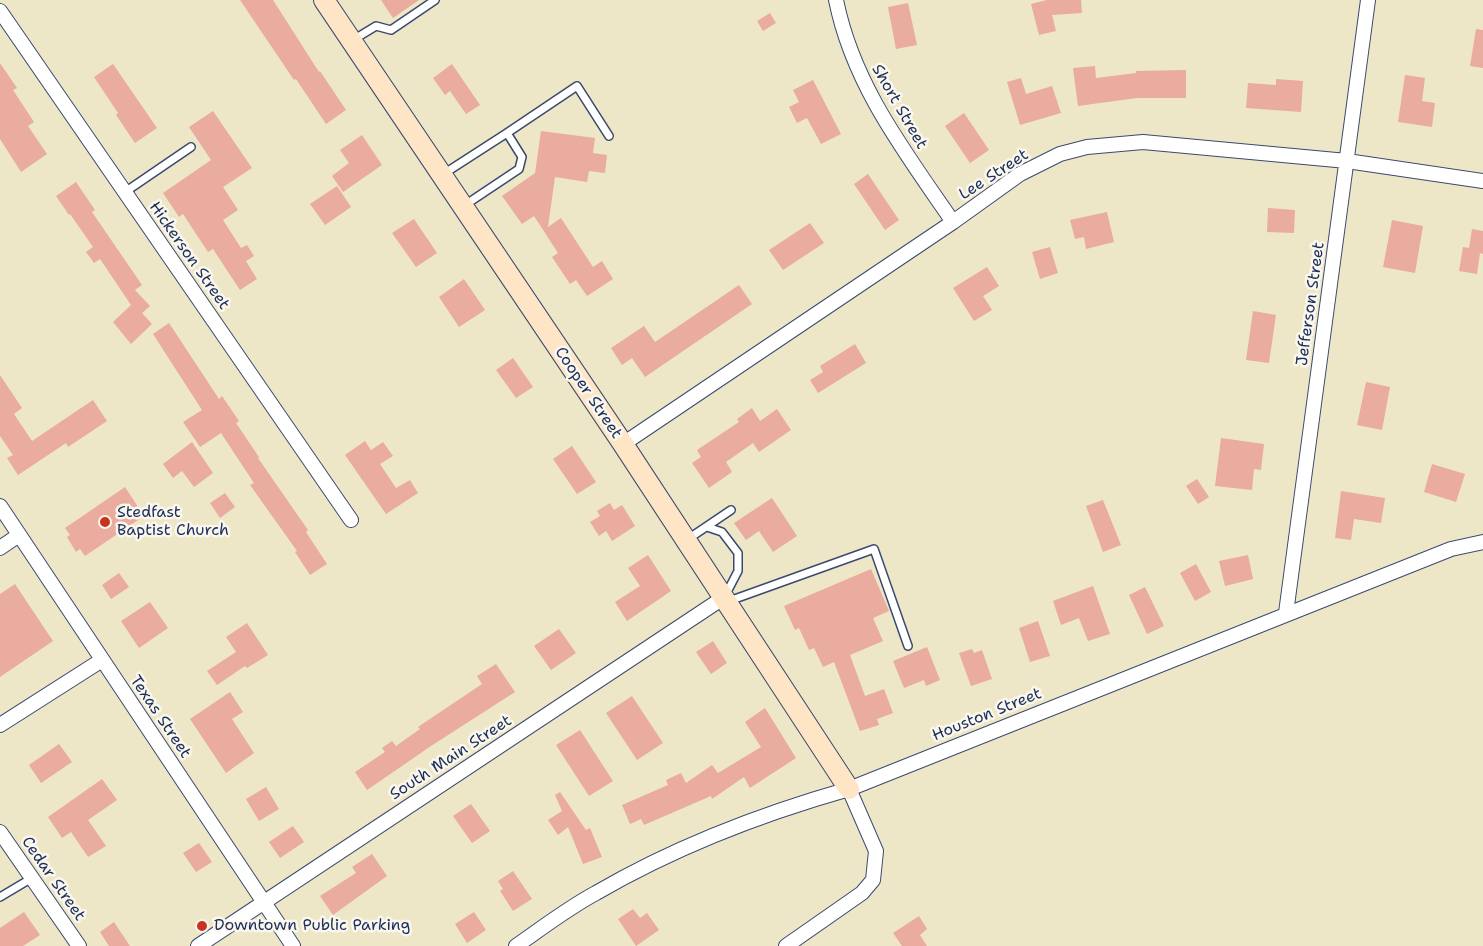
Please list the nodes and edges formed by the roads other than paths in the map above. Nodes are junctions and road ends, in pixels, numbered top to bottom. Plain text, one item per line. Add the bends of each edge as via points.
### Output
1 (324, 0) edge
2 (435, 0) edge
3 (836, 0) edge
4 (1368, 0) edge
5 (0, 11) edge
6 (351, 41) junction
7 (507, 133) junction
8 (609, 136) dead end
9 (191, 147) dead end
10 (1347, 161) junction
11 (442, 175) junction
12 (1483, 181) edge
13 (125, 192) junction
14 (463, 206) junction
15 (953, 222) junction
16 (623, 444) junction
17 (0, 506) edge
18 (731, 510) dead end
19 (351, 520) dead end
20 (707, 527) junction
21 (19, 535) junction
22 (686, 540) junction
23 (1483, 542) edge
24 (0, 548) edge
25 (725, 600) junction
26 (1286, 613) junction
27 (908, 646) dead end
28 (102, 660) junction
29 (0, 725) edge
30 (849, 789) junction
31 (0, 832) edge
32 (32, 878) junction
33 (0, 897) edge
34 (264, 902) junction
35 (79, 946) edge
36 (198, 946) edge
37 (293, 946) edge
38 (516, 946) edge
39 (786, 946) edge

1 - 6 street, Cooper Street
2 - 6 lane via 391,30 376,26
3 - 15 street, Short Street via 856,65 875,105
4 - 10 street, Jefferson Street
5 - 13 street, Hickerson Street
6 - 11 street, Cooper Street
7 - 8 lane via 577,86
7 - 11 lane
7 - 14 lane via 522,157 519,169
9 - 13 lane
10 - 12 street, Lee Street
10 - 15 street, Lee Street via 1143,142 1087,147 1060,154 1020,174
10 - 26 street, Jefferson Street
11 - 14 street, Cooper Street
13 - 19 street, Hickerson Street
14 - 16 street, Cooper Street
15 - 16 street, Lee Street
16 - 22 street, Cooper Street
17 - 21 street, Texas Street
18 - 20 lane
20 - 22 lane
20 - 25 lane via 722,532 738,552 738,571
21 - 24 street
21 - 28 street, Texas Street
22 - 25 street, Cooper Street
23 - 26 street, Houston Street via 1451,549
25 - 27 lane via 874,549
25 - 30 street, Cooper Street
25 - 34 street, South Main Street
26 - 30 street, Houston Street
28 - 29 street
28 - 34 street, Texas Street
30 - 38 street, Houston Street via 786,807 678,850 595,893
30 - 39 street via 876,851 873,880 862,893
31 - 32 street, Cedar Street
32 - 33 lane
32 - 35 street, Cedar Street
34 - 36 street, South Main Street
34 - 37 street, Texas Street

